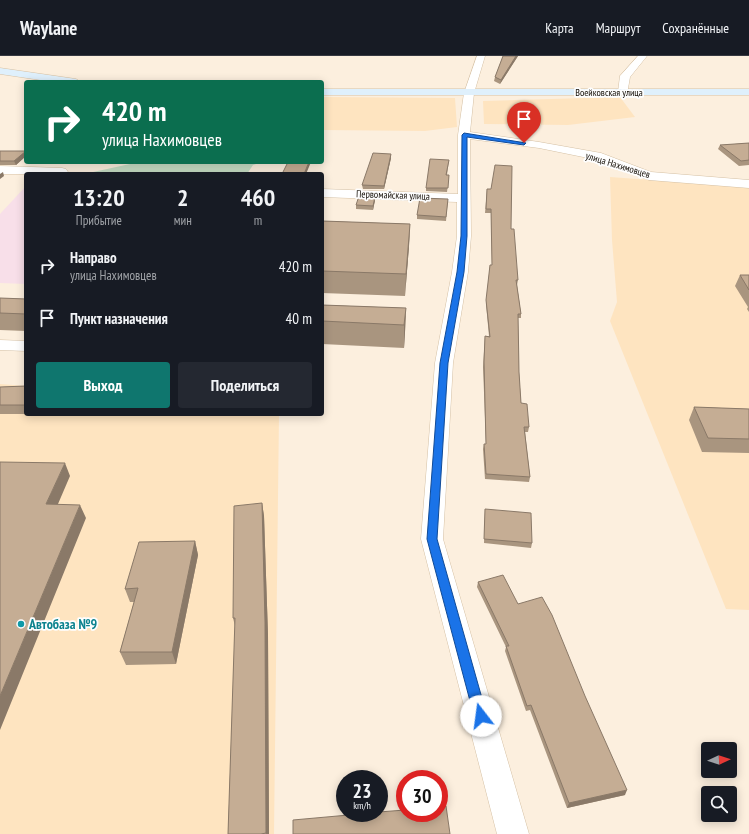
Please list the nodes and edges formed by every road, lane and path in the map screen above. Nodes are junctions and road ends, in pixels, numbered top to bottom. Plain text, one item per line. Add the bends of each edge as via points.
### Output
1 (481, 56) edge
2 (643, 56) edge
3 (0, 71) edge
4 (62, 80) edge
5 (324, 92) edge
6 (623, 92) junction
7 (749, 92) edge
8 (469, 93) junction
9 (464, 135) junction
10 (0, 170) edge
11 (62, 172) dead end
12 (749, 184) edge
13 (324, 193) edge
14 (465, 198) junction
15 (0, 345) edge
16 (24, 346) edge
17 (513, 834) edge

1 - 8 street
2 - 6 street via 625,76
3 - 4 main road
5 - 8 main road, Воейковская улица
6 - 7 main road, Воейковская улица
6 - 8 main road, Воейковская улица
8 - 9 street
9 - 12 street, улица Нахимовцев via 539,145 601,157 649,176
9 - 14 street
10 - 11 street
13 - 14 street, Первомайская улица
14 - 17 street via 460,272 444,363 432,539
15 - 16 street

